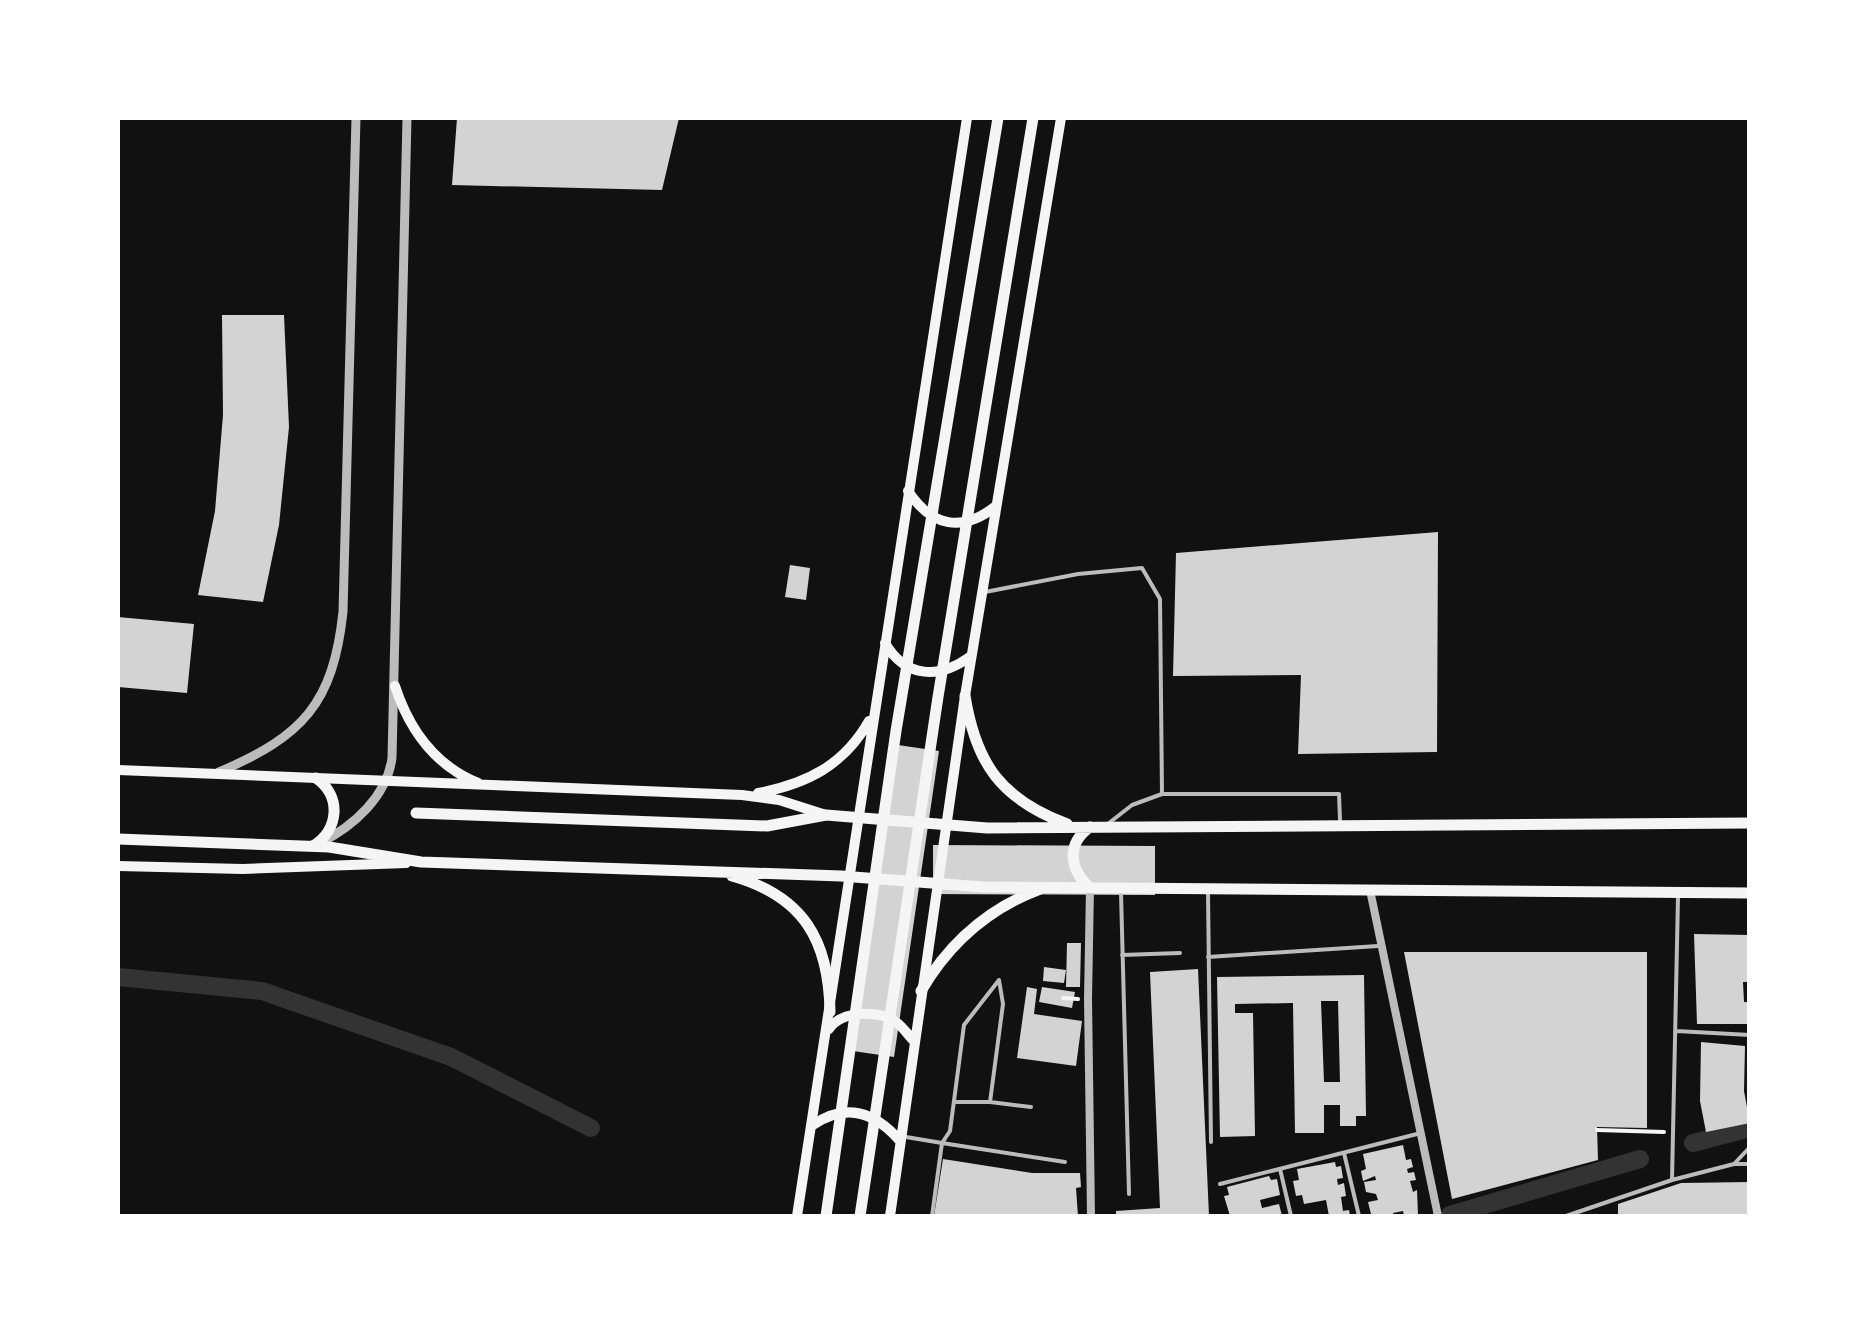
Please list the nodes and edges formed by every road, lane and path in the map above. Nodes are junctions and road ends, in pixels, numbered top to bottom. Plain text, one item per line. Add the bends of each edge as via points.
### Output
1 (356, 118) edge
2 (407, 118) edge
3 (967, 118) edge
4 (998, 118) edge
5 (1033, 118) edge
6 (1061, 118) edge
7 (908, 490) junction
8 (996, 506) junction
9 (982, 593) junction
10 (885, 642) junction
11 (972, 656) junction
12 (395, 686) junction
13 (965, 696) junction
14 (874, 712) junction
15 (118, 770) edge
16 (216, 774) junction
17 (316, 778) junction
18 (387, 781) junction
19 (484, 785) junction
20 (1162, 794) junction
21 (742, 795) junction
22 (416, 813) dead end
23 (826, 815) junction
24 (858, 818) junction
25 (1750, 822) edge
26 (1340, 825) junction
27 (946, 826) junction
28 (1090, 827) junction
29 (1104, 827) junction
30 (1076, 828) junction
31 (118, 839) edge
32 (313, 846) junction
33 (422, 862) junction
34 (118, 866) edge
35 (719, 872) junction
36 (848, 876) junction
37 (938, 884) junction
38 (1046, 887) junction
39 (1090, 888) junction
40 (1121, 888) junction
41 (1208, 888) junction
42 (1370, 890) junction
43 (1678, 892) junction
44 (1750, 893) edge
45 (1382, 946) junction
46 (1180, 953) dead end
47 (1122, 955) junction
48 (1208, 957) junction
49 (921, 991) junction
50 (830, 1012) junction
51 (1676, 1031) junction
52 (826, 1032) junction
53 (1750, 1035) edge
54 (913, 1040) junction
55 (954, 1102) junction
56 (990, 1102) junction
57 (1031, 1107) dead end
58 (813, 1125) junction
59 (1598, 1130) dead end
60 (1674, 1132) junction
61 (1421, 1133) junction
62 (900, 1139) junction
63 (1212, 1142) dead end
64 (942, 1143) junction
65 (1750, 1147) edge
66 (1344, 1153) junction
67 (1064, 1162) dead end
68 (1734, 1164) junction
69 (1750, 1164) edge
70 (1280, 1169) junction
71 (1672, 1180) junction
72 (1220, 1184) dead end
73 (1129, 1194) dead end
74 (1590, 1213) edge
75 (797, 1216) edge
76 (826, 1216) edge
77 (860, 1216) edge
78 (890, 1216) edge
79 (932, 1216) edge
80 (1091, 1216) edge
81 (1290, 1216) edge
82 (1359, 1216) edge
83 (1438, 1216) edge
84 (1566, 1216) edge

1 - 16 street via 343,612 336,660 313,710 262,751
2 - 12 street
3 - 7 main road
4 - 76 main road via 878,850
5 - 77 main road
6 - 8 main road
7 - 8 main road via 923,510 947,522 974,520
7 - 10 main road
8 - 9 main road
9 - 11 main road
9 - 20 lane via 1142,568 1160,599
10 - 11 main road via 899,662 924,673 948,671
10 - 14 main road
11 - 13 main road
12 - 18 street
12 - 19 main road via 426,745 459,774
13 - 27 main road
13 - 30 main road via 976,746 999,780 1030,806
14 - 21 main road via 850,750 821,773
14 - 24 main road
15 - 16 main road
16 - 17 main road
17 - 18 main road
17 - 32 main road via 330,792 335,812 326,836
18 - 19 main road
18 - 32 street via 354,819
19 - 21 main road
20 - 26 lane via 1339,794
20 - 29 lane via 1132,805
21 - 23 main road
22 - 23 main road via 768,826
23 - 24 main road
24 - 27 main road
24 - 36 main road
25 - 26 main road
26 - 29 main road
27 - 30 main road
27 - 37 main road
28 - 29 main road
28 - 30 main road
28 - 39 main road via 1076,840 1072,858
31 - 32 main road
32 - 33 main road
33 - 34 main road
33 - 35 main road
35 - 36 main road
35 - 50 main road via 765,888 803,917 827,962
36 - 37 main road
36 - 50 main road
37 - 38 main road
37 - 49 main road
38 - 39 main road
38 - 49 main road via 972,927
39 - 40 main road
39 - 80 street
40 - 41 main road
40 - 47 lane
41 - 42 main road
41 - 48 lane
42 - 43 main road
42 - 45 street
43 - 44 main road
43 - 51 lane
45 - 48 lane
45 - 61 street
46 - 47 lane
47 - 73 lane
48 - 63 lane
49 - 54 main road
50 - 52 main road
51 - 53 lane
51 - 60 lane
52 - 54 main road via 842,1018 873,1015 894,1020
52 - 58 main road
54 - 62 main road
55 - 56 lane
55 - 56 lane via 964,1025 1000,980
55 - 64 lane
56 - 57 lane
58 - 62 main road via 835,1113 862,1113
58 - 75 main road
59 - 60 path
60 - 71 lane
61 - 66 lane
61 - 83 street
62 - 64 lane
62 - 78 main road
64 - 67 lane
64 - 79 lane
65 - 68 lane
66 - 70 lane
66 - 82 lane
68 - 69 lane
68 - 71 lane
70 - 72 lane
70 - 81 lane
71 - 74 lane
74 - 84 lane

